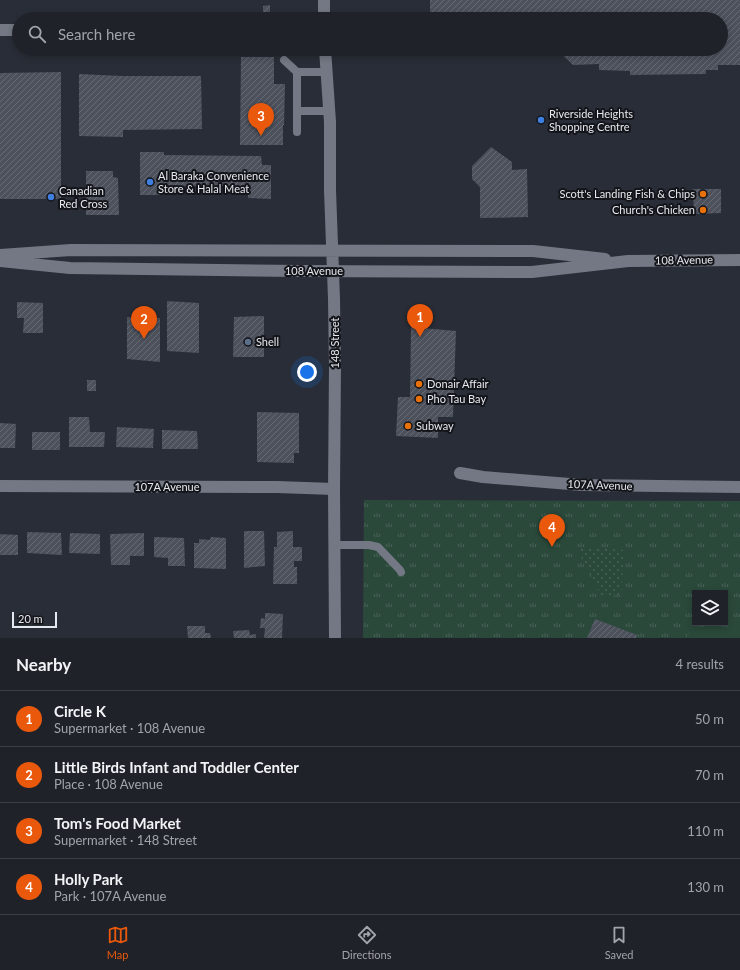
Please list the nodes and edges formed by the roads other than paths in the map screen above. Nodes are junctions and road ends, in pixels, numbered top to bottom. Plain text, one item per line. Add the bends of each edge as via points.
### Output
1 (324, 0) edge
2 (324, 12) edge
3 (0, 30) edge
4 (12, 30) edge
5 (325, 56) edge
6 (284, 60) dead end
7 (297, 72) junction
8 (326, 72) junction
9 (297, 111) junction
10 (329, 111) junction
11 (297, 132) dead end
12 (332, 250) junction
13 (0, 255) edge
14 (740, 260) edge
15 (0, 261) edge
16 (628, 261) junction
17 (333, 271) junction
18 (460, 474) dead end
19 (0, 486) edge
20 (740, 487) edge
21 (334, 489) junction
22 (334, 545) junction
23 (401, 572) dead end
24 (335, 638) edge

1 - 2 main road
3 - 4 main road
5 - 8 main road, 148 Street
6 - 7 lane
7 - 8 lane
7 - 9 lane
8 - 10 main road, 148 Street
9 - 10 lane
9 - 11 lane
10 - 12 main road, 148 Street
12 - 13 main road, 108 Avenue via 71,250
12 - 16 main road, 108 Avenue via 533,251
12 - 17 main road, 148 Street
14 - 16 main road, 108 Avenue
15 - 17 main road, 108 Avenue via 70,268
16 - 17 main road, 108 Avenue via 532,272
17 - 21 main road, 148 Street
18 - 20 main road, 107A Avenue via 582,485
19 - 21 main road, 107A Avenue
21 - 22 main road, 148 Street
22 - 23 lane via 378,547
22 - 24 main road, 148 Street

